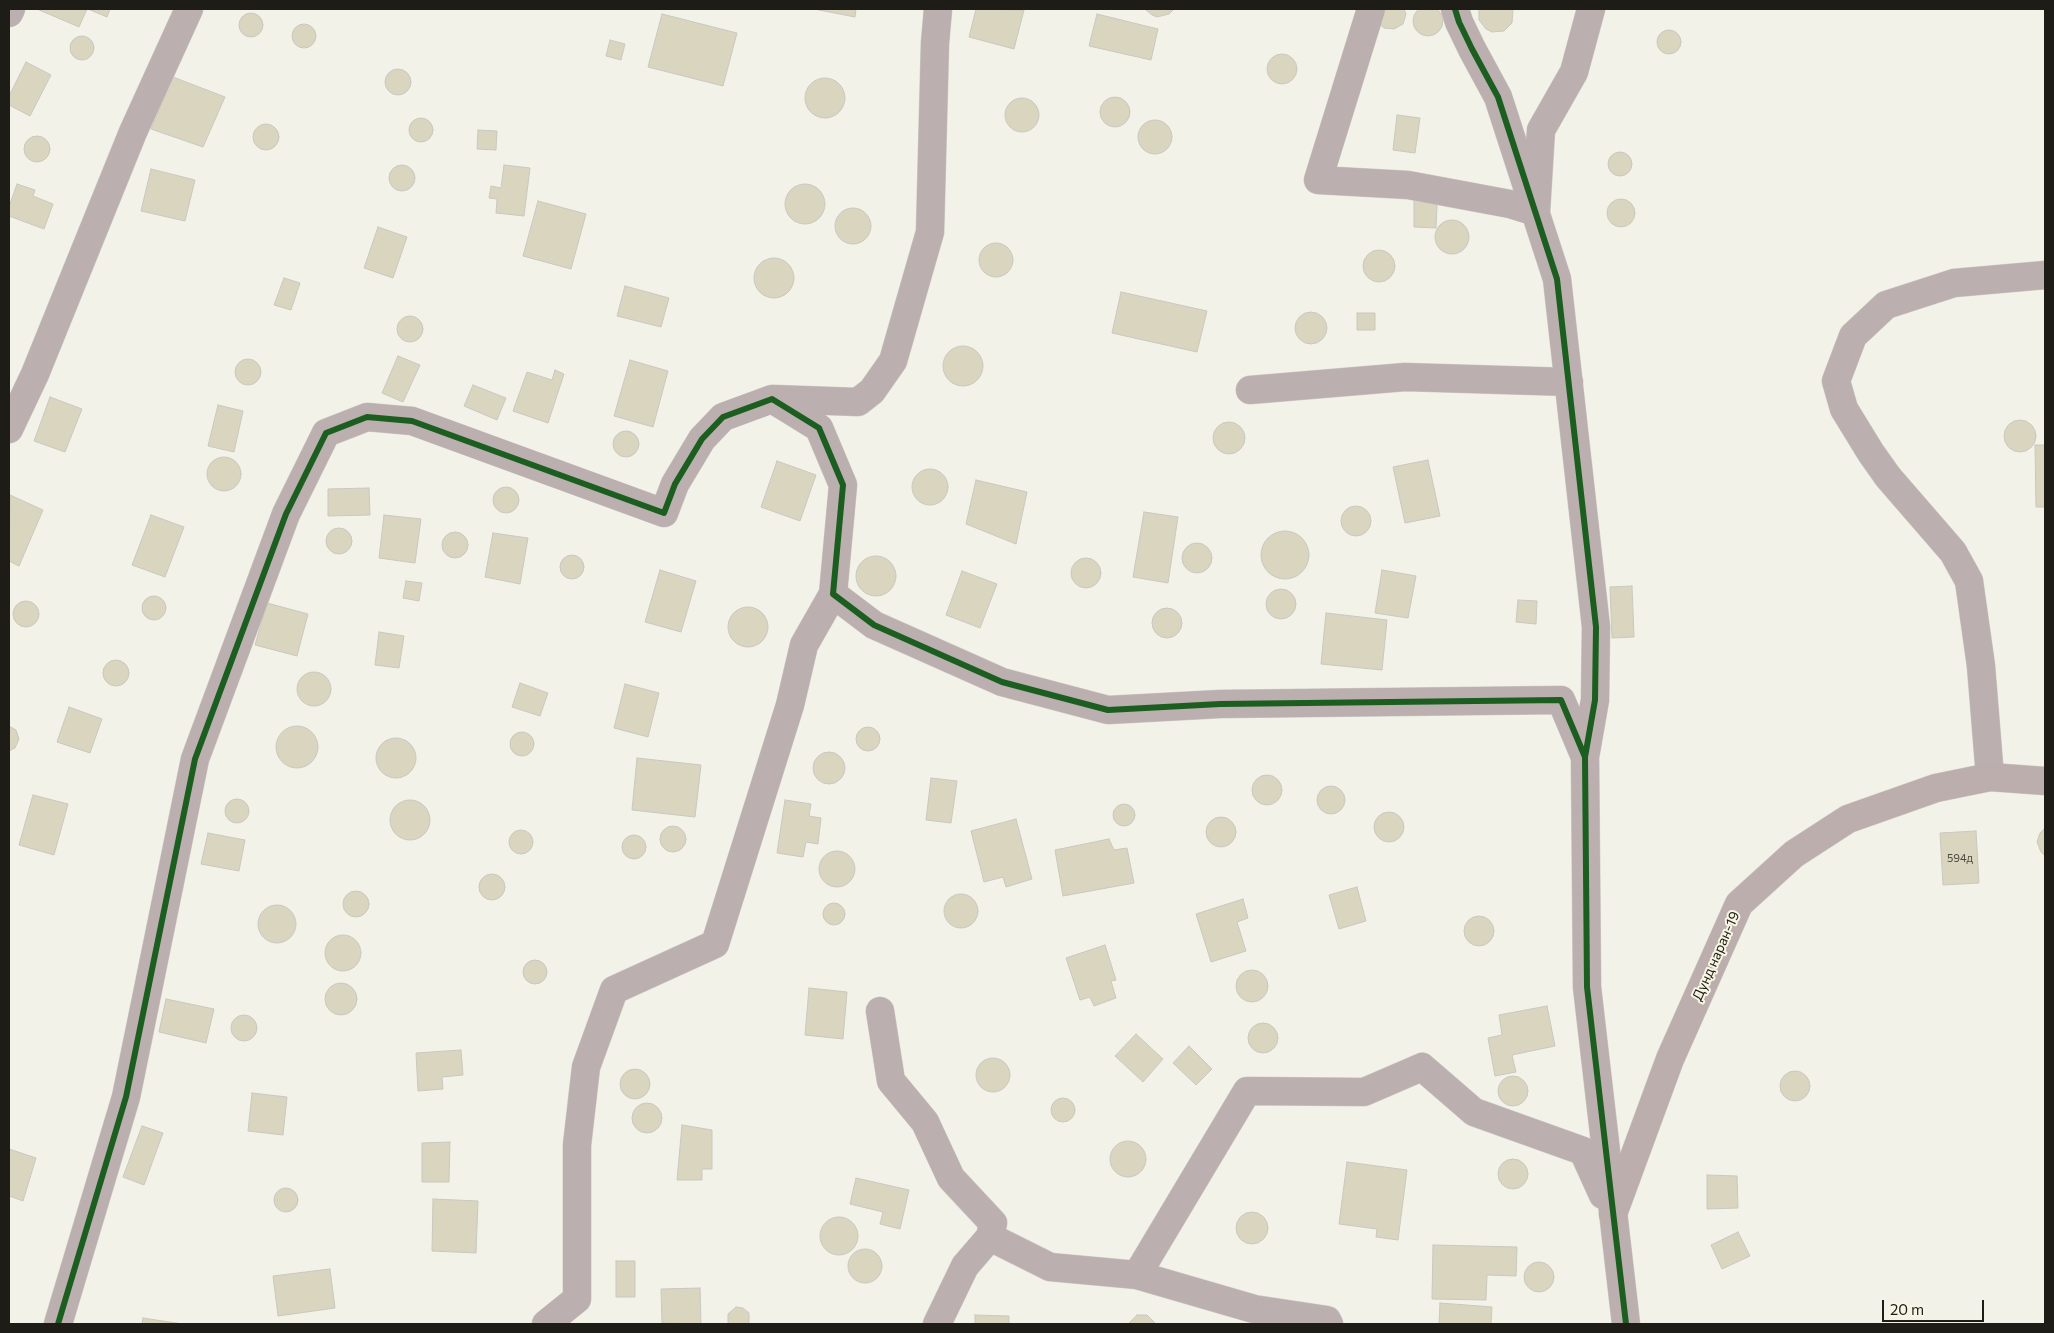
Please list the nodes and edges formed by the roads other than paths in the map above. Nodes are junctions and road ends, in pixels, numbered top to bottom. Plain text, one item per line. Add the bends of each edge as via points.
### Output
1 (11, 9) edge
2 (189, 9) edge
3 (938, 9) edge
4 (1371, 9) edge
5 (1455, 9) edge
6 (1591, 9) edge
7 (9, 13) edge
8 (1536, 212) junction
9 (2045, 275) edge
10 (1569, 382) junction
11 (1250, 390) dead end
12 (772, 399) junction
13 (9, 429) edge
14 (833, 594) junction
15 (1584, 758) junction
16 (1990, 777) junction
17 (2045, 781) edge
18 (880, 1011) dead end
19 (1612, 1214) junction
20 (990, 1237) junction
21 (1137, 1275) junction
22 (58, 1324) edge
23 (546, 1324) edge
24 (937, 1324) edge
25 (1329, 1324) edge
26 (1626, 1324) edge

1 - 7 street
2 - 13 street via 133,132 35,374
3 - 12 street via 930,232 893,361 872,391 858,402
4 - 8 street via 1318,180 1408,185
5 - 8 street via 1498,98
6 - 8 street via 1574,72 1542,130
8 - 10 street via 1557,279
9 - 16 street via 1954,283 1886,305 1853,336 1836,381 1844,409 1871,453 1953,552 1969,581 1982,666
10 - 11 street via 1405,377
10 - 15 street via 1596,627 1594,700
12 - 14 street via 819,428 844,485
12 - 22 street via 723,417 702,439 675,484 664,513 412,421 367,417 326,433 286,514 195,759 126,1097
14 - 15 street via 874,625 1002,682 1108,710 1220,704 1561,700
14 - 23 street via 804,645 790,705 715,944 614,990 586,1067 578,1145 576,1299
15 - 19 street via 1587,987
16 - 17 street, Дунд наран-19
16 - 19 street, Дунд наран-19 via 1936,788 1848,819 1794,854 1739,904 1670,1059
18 - 20 street via 891,1080 925,1122 951,1178 993,1223
19 - 21 street via 1583,1151 1474,1112 1422,1067 1364,1092 1247,1091
19 - 26 street
20 - 21 street via 1050,1267
20 - 24 street via 965,1266
21 - 25 street via 1254,1309 1326,1320

